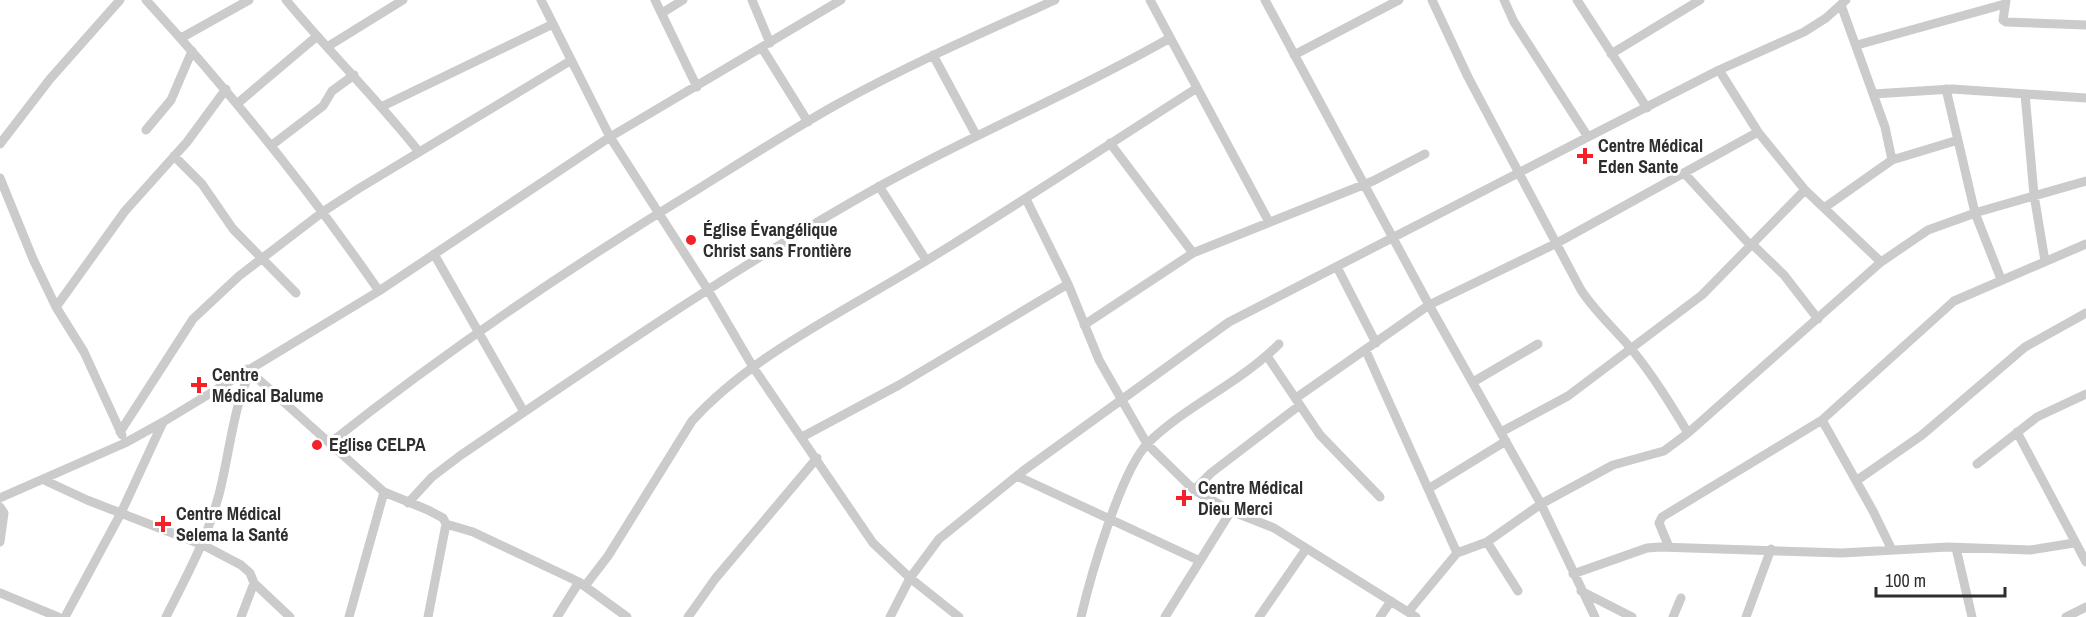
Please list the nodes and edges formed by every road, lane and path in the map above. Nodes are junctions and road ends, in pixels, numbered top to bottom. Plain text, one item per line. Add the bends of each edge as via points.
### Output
1 (120, 0) edge
2 (146, 0) edge
3 (249, 0) edge
4 (286, 0) edge
5 (404, 0) edge
6 (541, 0) edge
7 (655, 0) edge
8 (683, 0) edge
9 (752, 0) edge
10 (841, 0) edge
11 (1055, 0) edge
12 (1150, 0) edge
13 (1265, 0) edge
14 (1399, 0) edge
15 (1432, 0) edge
16 (1504, 0) edge
17 (1577, 0) edge
18 (1700, 0) edge
19 (2006, 2) edge
20 (1844, 3) edge
21 (662, 14) junction
22 (553, 24) junction
23 (2086, 25) edge
24 (316, 37) junction
25 (180, 38) junction
26 (1170, 38) junction
27 (766, 45) junction
28 (1857, 45) junction
29 (327, 47) junction
30 (192, 51) junction
31 (1611, 54) junction
32 (933, 55) junction
33 (1294, 56) junction
34 (570, 61) junction
35 (1719, 70) junction
36 (354, 75) junction
37 (697, 87) junction
38 (1197, 88) junction
39 (226, 89) junction
40 (1946, 89) junction
41 (1873, 94) junction
42 (2025, 94) junction
43 (2086, 98) edge
44 (238, 103) junction
45 (383, 106) junction
46 (1647, 108) junction
47 (808, 122) junction
48 (146, 130) dead end
49 (1758, 132) junction
50 (976, 135) junction
51 (1588, 136) junction
52 (610, 137) junction
53 (1958, 140) junction
54 (1110, 143) junction
55 (0, 144) edge
56 (272, 145) junction
57 (419, 152) junction
58 (1425, 154) dead end
59 (174, 156) junction
60 (1892, 160) junction
61 (1519, 172) junction
62 (1685, 174) junction
63 (0, 178) edge
64 (2086, 181) edge
65 (1364, 185) junction
66 (879, 186) junction
67 (1805, 190) junction
68 (2034, 195) junction
69 (1026, 199) junction
70 (1824, 208) junction
71 (324, 211) junction
72 (660, 212) junction
73 (1975, 213) junction
74 (1269, 222) junction
75 (1394, 238) junction
76 (1557, 243) junction
77 (2086, 244) edge
78 (1752, 245) junction
79 (1193, 253) junction
80 (434, 254) junction
81 (263, 258) junction
82 (926, 261) junction
83 (2045, 261) junction
84 (1881, 262) junction
85 (1337, 267) junction
86 (2001, 279) junction
87 (1068, 284) junction
88 (708, 290) junction
89 (379, 291) junction
90 (296, 293) dead end
91 (1429, 305) junction
92 (56, 308) junction
93 (2086, 313) edge
94 (1818, 319) junction
95 (1084, 325) junction
96 (478, 331) junction
97 (1376, 343) junction
98 (1279, 344) dead end
99 (1538, 344) dead end
100 (1631, 349) junction
101 (1366, 351) junction
102 (1267, 356) junction
103 (753, 367) junction
104 (249, 371) junction
105 (1473, 382) junction
106 (2086, 394) edge
107 (1122, 402) junction
108 (1298, 402) junction
109 (524, 412) junction
110 (1822, 420) junction
111 (163, 422) junction
112 (120, 432) junction
113 (2017, 432) junction
114 (1688, 433) junction
115 (1504, 436) junction
116 (802, 437) junction
117 (125, 443) junction
118 (330, 444) junction
119 (1147, 444) junction
120 (817, 458) junction
121 (1977, 464) dead end
122 (1017, 476) junction
123 (44, 480) junction
124 (1856, 481) junction
125 (1428, 489) junction
126 (1194, 490) junction
127 (384, 492) junction
128 (1380, 497) dead end
129 (0, 498) edge
130 (408, 503) junction
131 (1541, 504) junction
132 (0, 507) edge
133 (1231, 511) junction
134 (121, 513) junction
135 (1110, 521) junction
136 (446, 524) junction
137 (0, 542) edge
138 (1487, 542) junction
139 (2074, 543) junction
140 (203, 545) junction
141 (1669, 547) junction
142 (1956, 548) junction
143 (1306, 549) junction
144 (1771, 549) junction
145 (1892, 550) junction
146 (1457, 553) junction
147 (1200, 561) junction
148 (2086, 562) edge
149 (1573, 574) junction
150 (910, 578) junction
151 (254, 583) junction
152 (582, 584) junction
153 (1518, 591) dead end
154 (1581, 591) junction
155 (0, 593) edge
156 (1681, 598) dead end
157 (1391, 601) junction
158 (2086, 607) edge
159 (1413, 614) edge
160 (58, 617) edge
161 (65, 617) edge
162 (166, 617) edge
163 (241, 617) edge
164 (290, 617) edge
165 (349, 617) edge
166 (428, 617) edge
167 (557, 617) edge
168 (627, 617) edge
169 (688, 617) edge
170 (890, 617) edge
171 (959, 617) edge
172 (1081, 617) edge
173 (1165, 617) edge
174 (1259, 617) edge
175 (1380, 617) edge
176 (1594, 617) edge
177 (1632, 617) edge
178 (1673, 617) edge
179 (1746, 617) edge
180 (1972, 617) edge
181 (2067, 617) edge

1 - 55 street via 50,79
2 - 25 street
3 - 25 street
4 - 24 street
5 - 29 street
6 - 22 street
7 - 21 street
8 - 21 street
9 - 27 street
10 - 27 street
11 - 32 street
12 - 26 street
13 - 33 street
14 - 33 street
15 - 61 street
16 - 51 street via 1514,22
17 - 31 street
18 - 31 street
19 - 23 street via 2006,22
19 - 28 street
20 - 28 street
20 - 35 street via 1804,32
21 - 37 street
22 - 34 street
22 - 45 street
24 - 29 street
24 - 44 street
25 - 30 street
26 - 38 street
26 - 50 street via 1109,74
27 - 37 street
27 - 47 street
28 - 41 street
29 - 36 street
30 - 39 street
30 - 48 street via 171,100
31 - 46 street
32 - 47 street
32 - 50 street
33 - 65 street
34 - 52 street
34 - 57 street
35 - 46 street
35 - 49 street
36 - 45 street
36 - 56 street via 332,91 323,106
37 - 52 street
38 - 54 street
38 - 74 street
39 - 44 street
39 - 59 street via 202,125
40 - 41 street
40 - 42 street
40 - 53 street
41 - 60 street
42 - 43 street
42 - 68 street
44 - 56 street
45 - 57 street
46 - 51 street
47 - 72 street
49 - 62 street
49 - 67 street
50 - 66 street
51 - 61 street
52 - 72 street
52 - 80 street
53 - 60 street
53 - 73 street
54 - 69 street
54 - 79 street
56 - 71 street
57 - 71 street
58 - 65 street
59 - 81 street
59 - 92 street via 125,211
60 - 70 street
61 - 75 street
61 - 76 street
62 - 76 street
62 - 78 street
63 - 92 street
64 - 68 street
65 - 74 street
65 - 75 street
66 - 82 street
66 - 88 street
67 - 70 street
67 - 78 street
68 - 73 street
68 - 83 street
69 - 82 street
69 - 87 street
70 - 84 street
71 - 81 street
71 - 89 street
72 - 88 street
72 - 96 street
73 - 84 street via 1928,230
73 - 86 street
74 - 79 street
75 - 85 street
75 - 91 street
76 - 91 street
76 - 100 street via 1591,304
77 - 83 street
78 - 94 street via 1784,275
78 - 100 street via 1702,295
79 - 95 street
80 - 89 street
80 - 96 street
81 - 90 street
81 - 112 street via 194,319
82 - 103 street
83 - 86 street
84 - 94 street
85 - 97 street
85 - 107 street via 1229,322
86 - 110 street via 1942,309
87 - 95 street
87 - 116 street via 899,385
88 - 103 street
88 - 109 street
89 - 104 street
91 - 97 street
91 - 105 street
92 - 112 street via 84,352
93 - 124 street via 2025,347 1922,435
94 - 114 street
95 - 107 street
96 - 109 street
96 - 118 street
97 - 101 street
98 - 102 street
99 - 105 street
100 - 114 street
100 - 115 street via 1568,396
101 - 108 street
101 - 125 street
102 - 108 street
102 - 119 street via 1203,399
103 - 116 street
103 - 152 street via 692,421 608,556
104 - 111 street
104 - 118 street
104 - 140 street
105 - 115 street
106 - 113 street via 2037,417
107 - 119 street
107 - 122 street
108 - 126 street
108 - 128 street via 1329,447
109 - 130 street via 432,477
110 - 124 street
110 - 141 street via 1662,517 1659,523
111 - 117 street
111 - 134 street
112 - 117 street
113 - 121 street
113 - 139 street
114 - 131 street via 1664,451 1613,465
115 - 125 street
115 - 131 street
116 - 120 street
117 - 123 street
118 - 127 street
119 - 126 street
119 - 135 street via 1135,461
120 - 150 street via 873,543
120 - 169 street
122 - 135 street
122 - 150 street via 939,538
123 - 129 street
123 - 134 street
124 - 145 street
125 - 146 street
126 - 133 street
127 - 130 street
127 - 165 street
130 - 136 street via 443,518
131 - 138 street
131 - 149 street
132 - 137 street via 4,513
133 - 143 street via 1274,528
133 - 147 street
134 - 140 street
134 - 161 street
135 - 147 street
135 - 172 street
136 - 152 street via 473,532
136 - 166 street
138 - 146 street
138 - 153 street
139 - 142 street via 2030,550
139 - 148 street
140 - 151 street via 245,567
140 - 162 street
141 - 144 street
141 - 149 street via 1647,548
142 - 145 street
142 - 180 street
143 - 157 street
143 - 174 street
144 - 145 street via 1842,553
144 - 179 street
146 - 159 street
147 - 173 street
149 - 154 street
150 - 170 street
150 - 171 street
151 - 163 street
151 - 164 street
152 - 167 street
152 - 168 street
154 - 176 street
154 - 177 street
155 - 160 street
156 - 178 street
157 - 159 street
157 - 175 street
158 - 181 street

